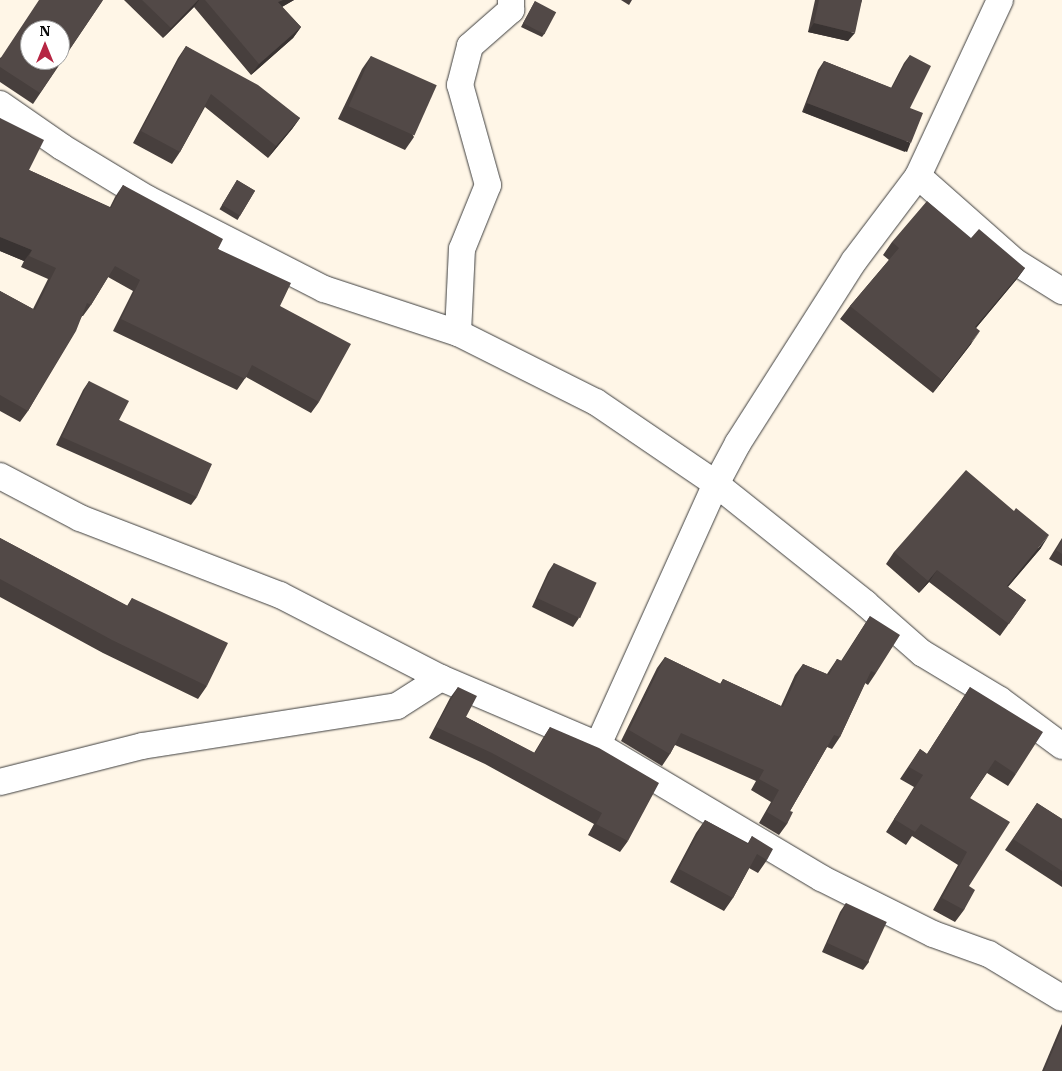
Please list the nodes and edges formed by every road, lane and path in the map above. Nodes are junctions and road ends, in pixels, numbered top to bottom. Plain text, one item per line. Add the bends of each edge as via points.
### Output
1 (511, 0) edge
2 (1000, 0) edge
3 (0, 104) edge
4 (918, 176) junction
5 (1062, 291) edge
6 (458, 333) junction
7 (0, 476) edge
8 (716, 484) junction
9 (441, 678) junction
10 (598, 745) junction
11 (1062, 746) edge
12 (0, 782) edge
13 (1062, 998) edge

1 - 6 street via 511,10 470,46 460,85 488,185 462,248
2 - 4 street
3 - 6 street via 62,147 148,199 324,289
4 - 5 street via 1014,261
4 - 8 street via 854,261 738,443
6 - 8 street via 596,402
7 - 9 street via 80,518 280,596
8 - 10 street
8 - 11 street via 922,653 1000,700
9 - 10 street
9 - 12 street via 397,706 142,746
10 - 13 street via 821,878 933,934 989,954

